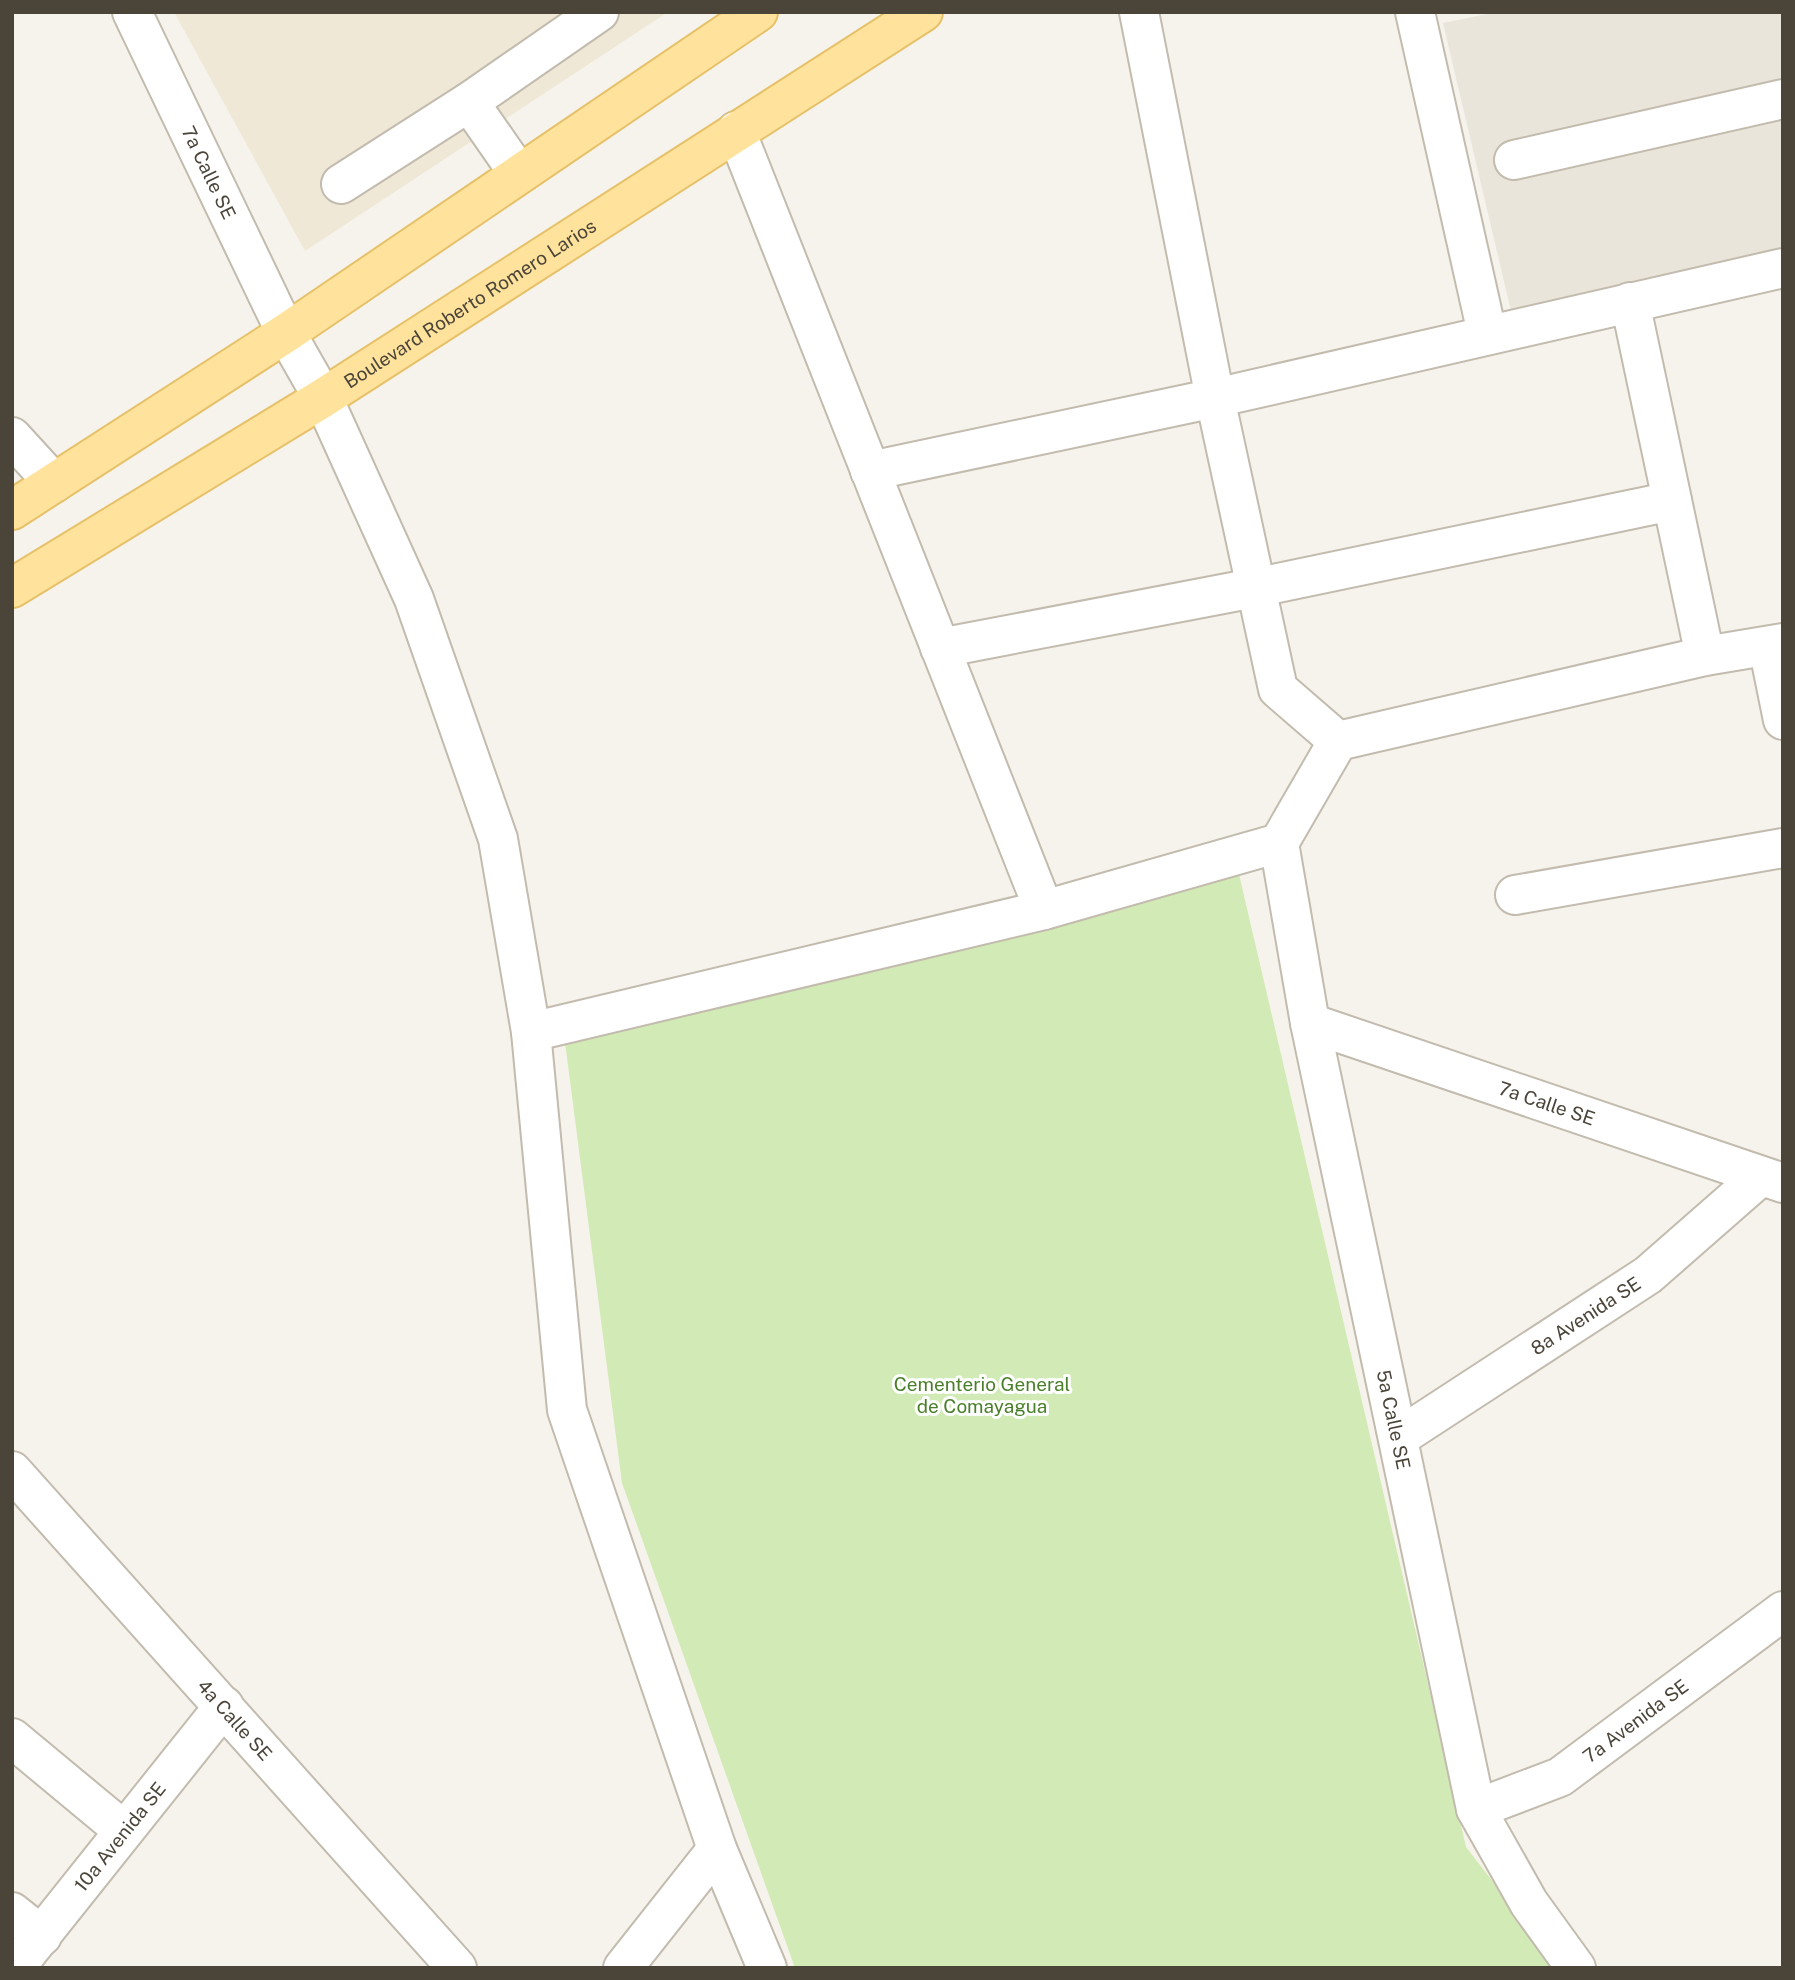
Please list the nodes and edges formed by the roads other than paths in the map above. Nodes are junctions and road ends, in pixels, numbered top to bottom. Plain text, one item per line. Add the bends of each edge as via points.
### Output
1 (132, 12) edge
2 (598, 12) edge
3 (758, 12) edge
4 (923, 12) edge
5 (1139, 12) edge
6 (1415, 12) edge
7 (1783, 99) edge
8 (469, 102) junction
9 (736, 131) junction
10 (1514, 160) dead end
11 (519, 174) junction
12 (341, 184) dead end
13 (1783, 268) edge
14 (1630, 302) junction
15 (286, 333) junction
16 (1487, 333) junction
17 (323, 398) junction
18 (1214, 398) junction
19 (12, 437) edge
20 (870, 471) junction
21 (54, 483) junction
22 (1672, 501) junction
23 (12, 510) edge
24 (12, 588) edge
25 (1254, 588) junction
26 (1775, 644) edge
27 (940, 648) junction
28 (1705, 656) junction
29 (1783, 720) edge
30 (1338, 741) junction
31 (1279, 843) junction
32 (1783, 848) edge
33 (1515, 895) dead end
34 (1044, 910) junction
35 (1310, 1023) junction
36 (531, 1032) junction
37 (1772, 1180) edge
38 (1398, 1438) junction
39 (12, 1471) edge
40 (1783, 1611) edge
41 (224, 1706) junction
42 (12, 1738) edge
43 (1476, 1809) junction
44 (123, 1830) junction
45 (717, 1849) junction
46 (12, 1912) edge
47 (42, 1936) junction
48 (15, 1968) edge
49 (457, 1968) edge
50 (623, 1968) edge
51 (767, 1968) edge
52 (1576, 1968) edge

1 - 15 street, 7a Calle SE
2 - 8 street
3 - 11 main road
4 - 9 main road, Boulevard Roberto Romero Larios
5 - 18 street
6 - 16 street
7 - 10 street
8 - 11 street
8 - 12 street
9 - 17 main road, Boulevard Roberto Romero Larios
9 - 20 street
11 - 15 main road
13 - 14 street
14 - 16 street
14 - 22 street
15 - 17 street, 7a Calle SE
15 - 21 main road
16 - 18 street
17 - 24 main road, Boulevard Roberto Romero Larios
17 - 36 street, 7a Calle SE via 414,599 498,839
18 - 20 street
18 - 25 street
19 - 21 street
20 - 27 street
21 - 23 main road
22 - 25 street
22 - 28 street
25 - 27 street
25 - 30 street via 1278,689
26 - 28 street
26 - 29 street
27 - 34 street
28 - 30 street
30 - 31 street
31 - 34 street
31 - 35 street, 5a Calle SE
32 - 33 street
34 - 36 street
35 - 37 street, 7a Calle SE
35 - 38 street, 5a Calle SE
36 - 45 street, 7a Calle SE via 567,1410
37 - 38 street, 8a Avenida SE via 1648,1275
38 - 43 street, 5a Calle SE
39 - 41 street, 4a Calle SE
40 - 43 street, 7a Avenida SE via 1560,1777
41 - 44 street, 10a Avenida SE
41 - 49 street, 4a Calle SE
42 - 44 street
43 - 52 street, 5a Calle SE via 1529,1903
44 - 47 street, 10a Avenida SE
45 - 50 street
45 - 51 street, 7a Calle SE
46 - 47 street
47 - 48 street, 10a Avenida SE

